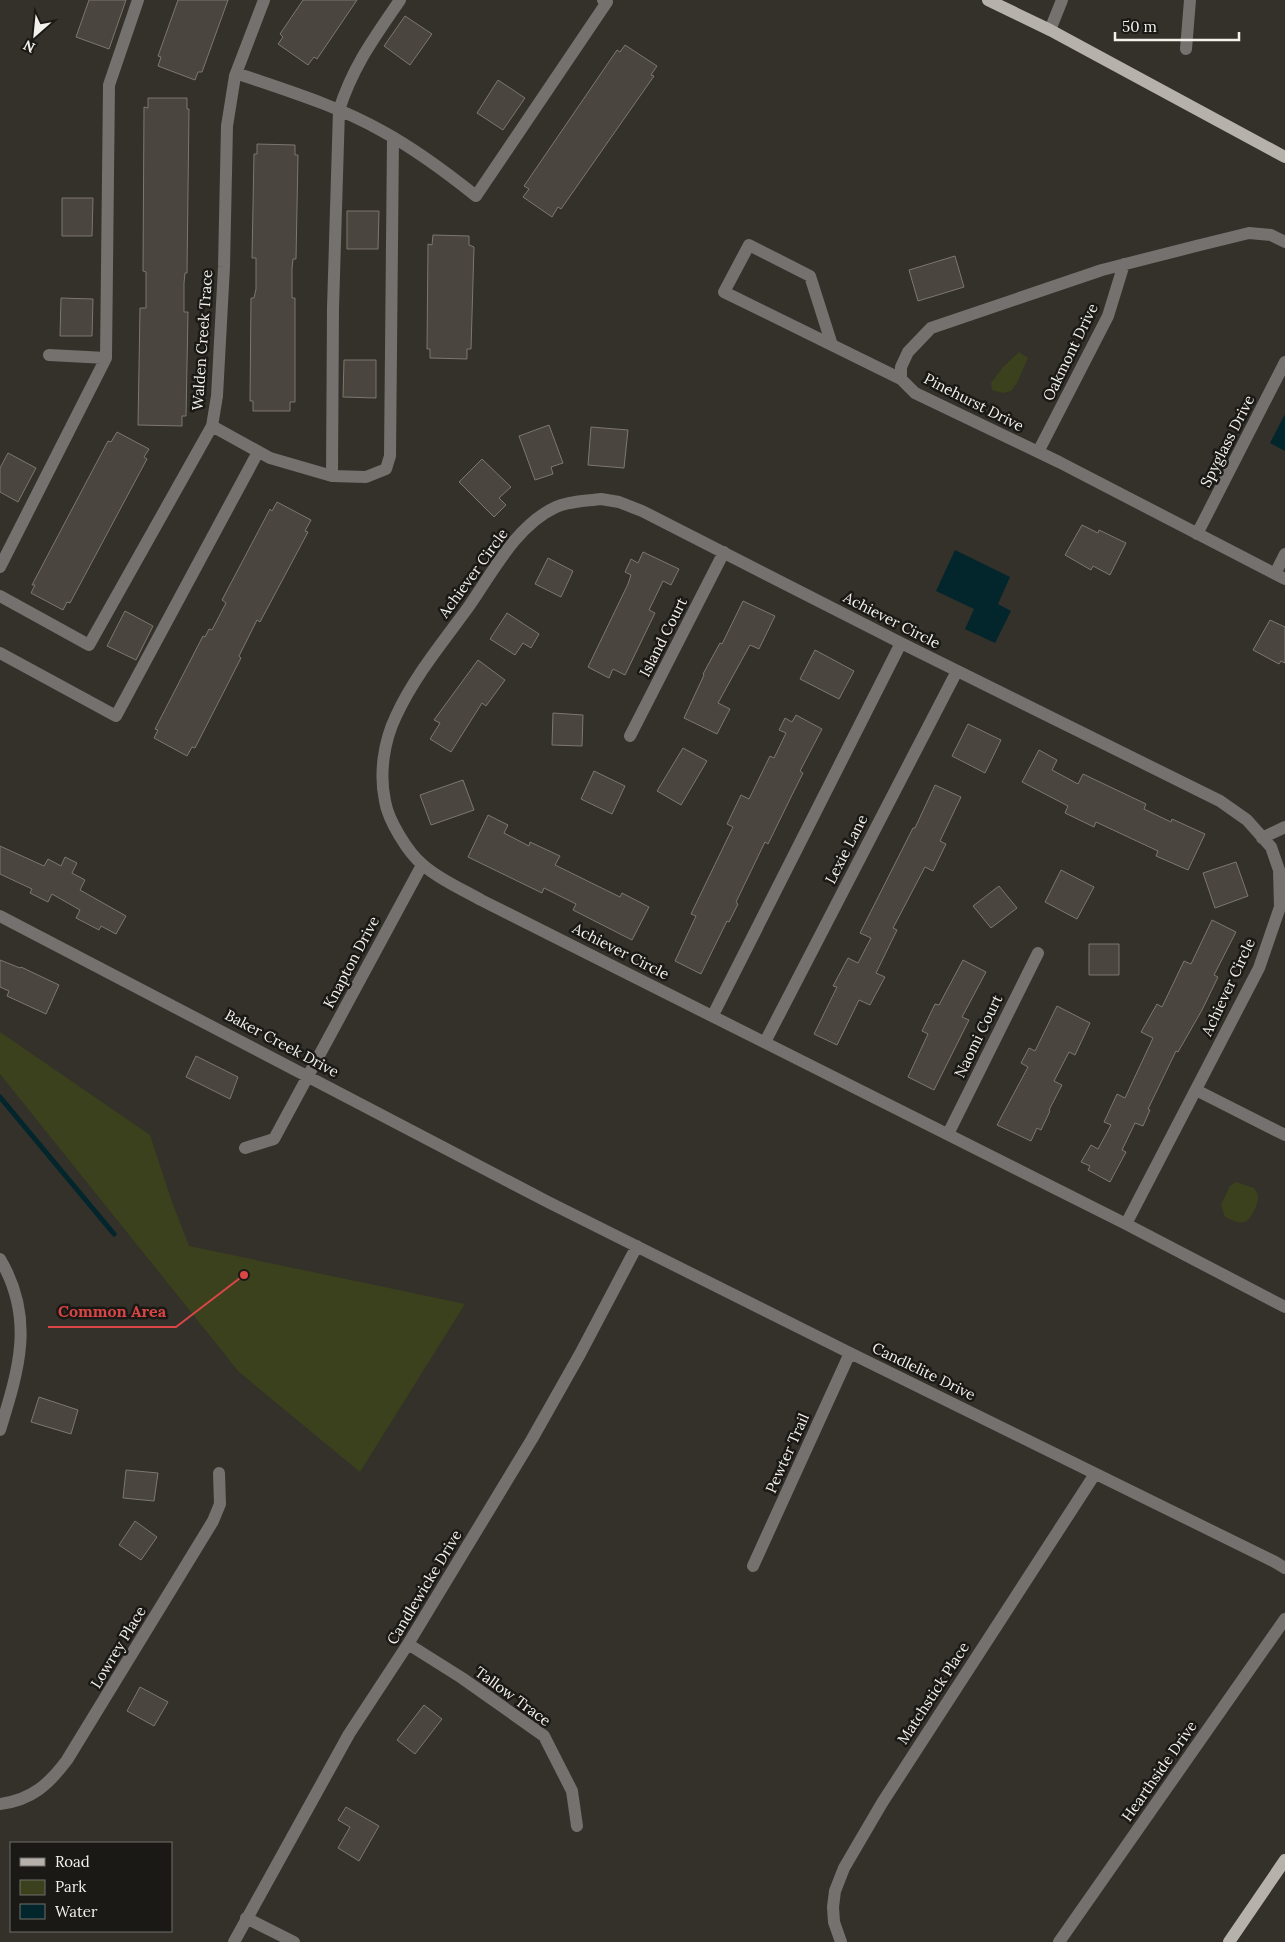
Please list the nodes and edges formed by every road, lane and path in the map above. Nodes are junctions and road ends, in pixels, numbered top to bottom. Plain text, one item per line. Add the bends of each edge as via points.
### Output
1 (138, 0) edge
2 (264, 0) edge
3 (400, 0) edge
4 (604, 0) edge
5 (988, 0) edge
6 (1062, 0) edge
7 (1190, 0) edge
8 (1050, 30) junction
9 (1186, 49) dead end
10 (236, 73) junction
11 (339, 110) junction
12 (393, 138) junction
13 (1285, 157) edge
14 (1285, 242) edge
15 (1124, 264) junction
16 (832, 345) junction
17 (49, 355) dead end
18 (106, 358) junction
19 (1285, 362) edge
20 (901, 379) junction
21 (212, 426) junction
22 (258, 452) junction
23 (1038, 452) junction
24 (332, 476) junction
25 (1197, 534) junction
26 (724, 552) junction
27 (1285, 554) edge
28 (0, 566) edge
29 (1280, 577) edge
30 (0, 596) edge
31 (901, 643) junction
32 (0, 653) edge
33 (957, 671) junction
34 (630, 736) dead end
35 (1285, 827) edge
36 (1262, 838) junction
37 (422, 865) junction
38 (1282, 882) edge
39 (0, 916) edge
40 (1038, 953) dead end
41 (713, 1015) junction
42 (765, 1042) junction
43 (308, 1075) junction
44 (1196, 1090) junction
45 (948, 1134) junction
46 (1285, 1135) edge
47 (245, 1148) dead end
48 (548, 1202) joint
49 (1126, 1224) junction
50 (637, 1246) junction
51 (0, 1259) edge
52 (1285, 1307) edge
53 (850, 1353) junction
54 (0, 1430) edge
55 (219, 1473) dead end
56 (1095, 1474) junction
57 (753, 1566) dead end
58 (1285, 1568) edge
59 (1285, 1619) edge
60 (408, 1644) junction
61 (0, 1804) edge
62 (577, 1826) dead end
63 (1285, 1860) edge
64 (246, 1918) junction
65 (234, 1942) edge
66 (294, 1942) edge
67 (841, 1942) edge
68 (1059, 1942) edge
69 (1229, 1942) edge

1 - 18 street via 109,86
2 - 10 street, Walden Creek Trace
3 - 11 street via 366,49 348,83
4 - 12 street via 607,2 476,196
5 - 8 main road
6 - 8 street
7 - 9 street
8 - 13 main road
10 - 11 street
10 - 21 street, Walden Creek Trace via 227,126 224,277 217,396
11 - 12 street
11 - 24 street
12 - 24 street via 390,456 386,469 366,476
14 - 15 street, Pinehurst Drive via 1271,235 1248,233
15 - 20 street, Pinehurst Drive via 931,328 908,352 901,367
15 - 23 street, Oakmont Drive via 1108,316
16 - 16 street via 724,292 750,245 810,276
16 - 20 street
17 - 18 street
18 - 28 street
19 - 25 street, Spyglass Drive
20 - 23 street, Pinehurst Drive via 916,393
21 - 22 street
21 - 30 street, Walden Creek Trace via 89,645
22 - 24 street
22 - 32 street via 116,716
23 - 25 street, Pinehurst Drive
25 - 29 street, Pinehurst Drive
26 - 31 street, Achiever Circle
26 - 34 street, Island Court
26 - 37 street, Achiever Circle via 642,511 600,499 556,507 530,525 506,551 417,677 387,738 383,767 385,802 395,827
27 - 29 street
31 - 33 street, Achiever Circle
31 - 41 street
33 - 36 street, Achiever Circle via 1220,801 1247,820
33 - 42 street, Lexie Lane
35 - 36 street
36 - 38 street, Achiever Circle via 1270,847
37 - 41 street, Achiever Circle via 482,900
37 - 43 street, Knapton Drive
38 - 44 street, Achiever Circle via 1280,907 1259,968
39 - 43 street, Baker Creek Drive
40 - 45 street, Naomi Court
41 - 42 street, Achiever Circle
42 - 45 street, Achiever Circle
43 - 47 street, Knapton Drive via 274,1139
43 - 48 street, Baker Creek Drive
44 - 46 street
44 - 49 street, Achiever Circle
45 - 49 street, Achiever Circle
48 - 50 street, Candlelite Drive
49 - 52 street, Achiever Circle
50 - 53 street, Candlelite Drive
50 - 60 street, Candlewicke Drive via 585,1346
51 - 54 street via 10,1276 16,1299 21,1348
53 - 56 street, Candlelite Drive
53 - 57 street, Pewter Trail
55 - 61 street, Lowrey Place via 220,1504 213,1521 68,1760 52,1780 28,1798
56 - 58 street, Candlelite Drive
56 - 67 street, Matchstick Place via 882,1803 844,1868 833,1906
59 - 68 street, Hearthside Drive
60 - 62 street, Tallow Trace via 544,1736 572,1790
60 - 64 street, Candlewicke Drive via 349,1734
63 - 69 main road
64 - 65 street, Candlewicke Drive
64 - 66 street

